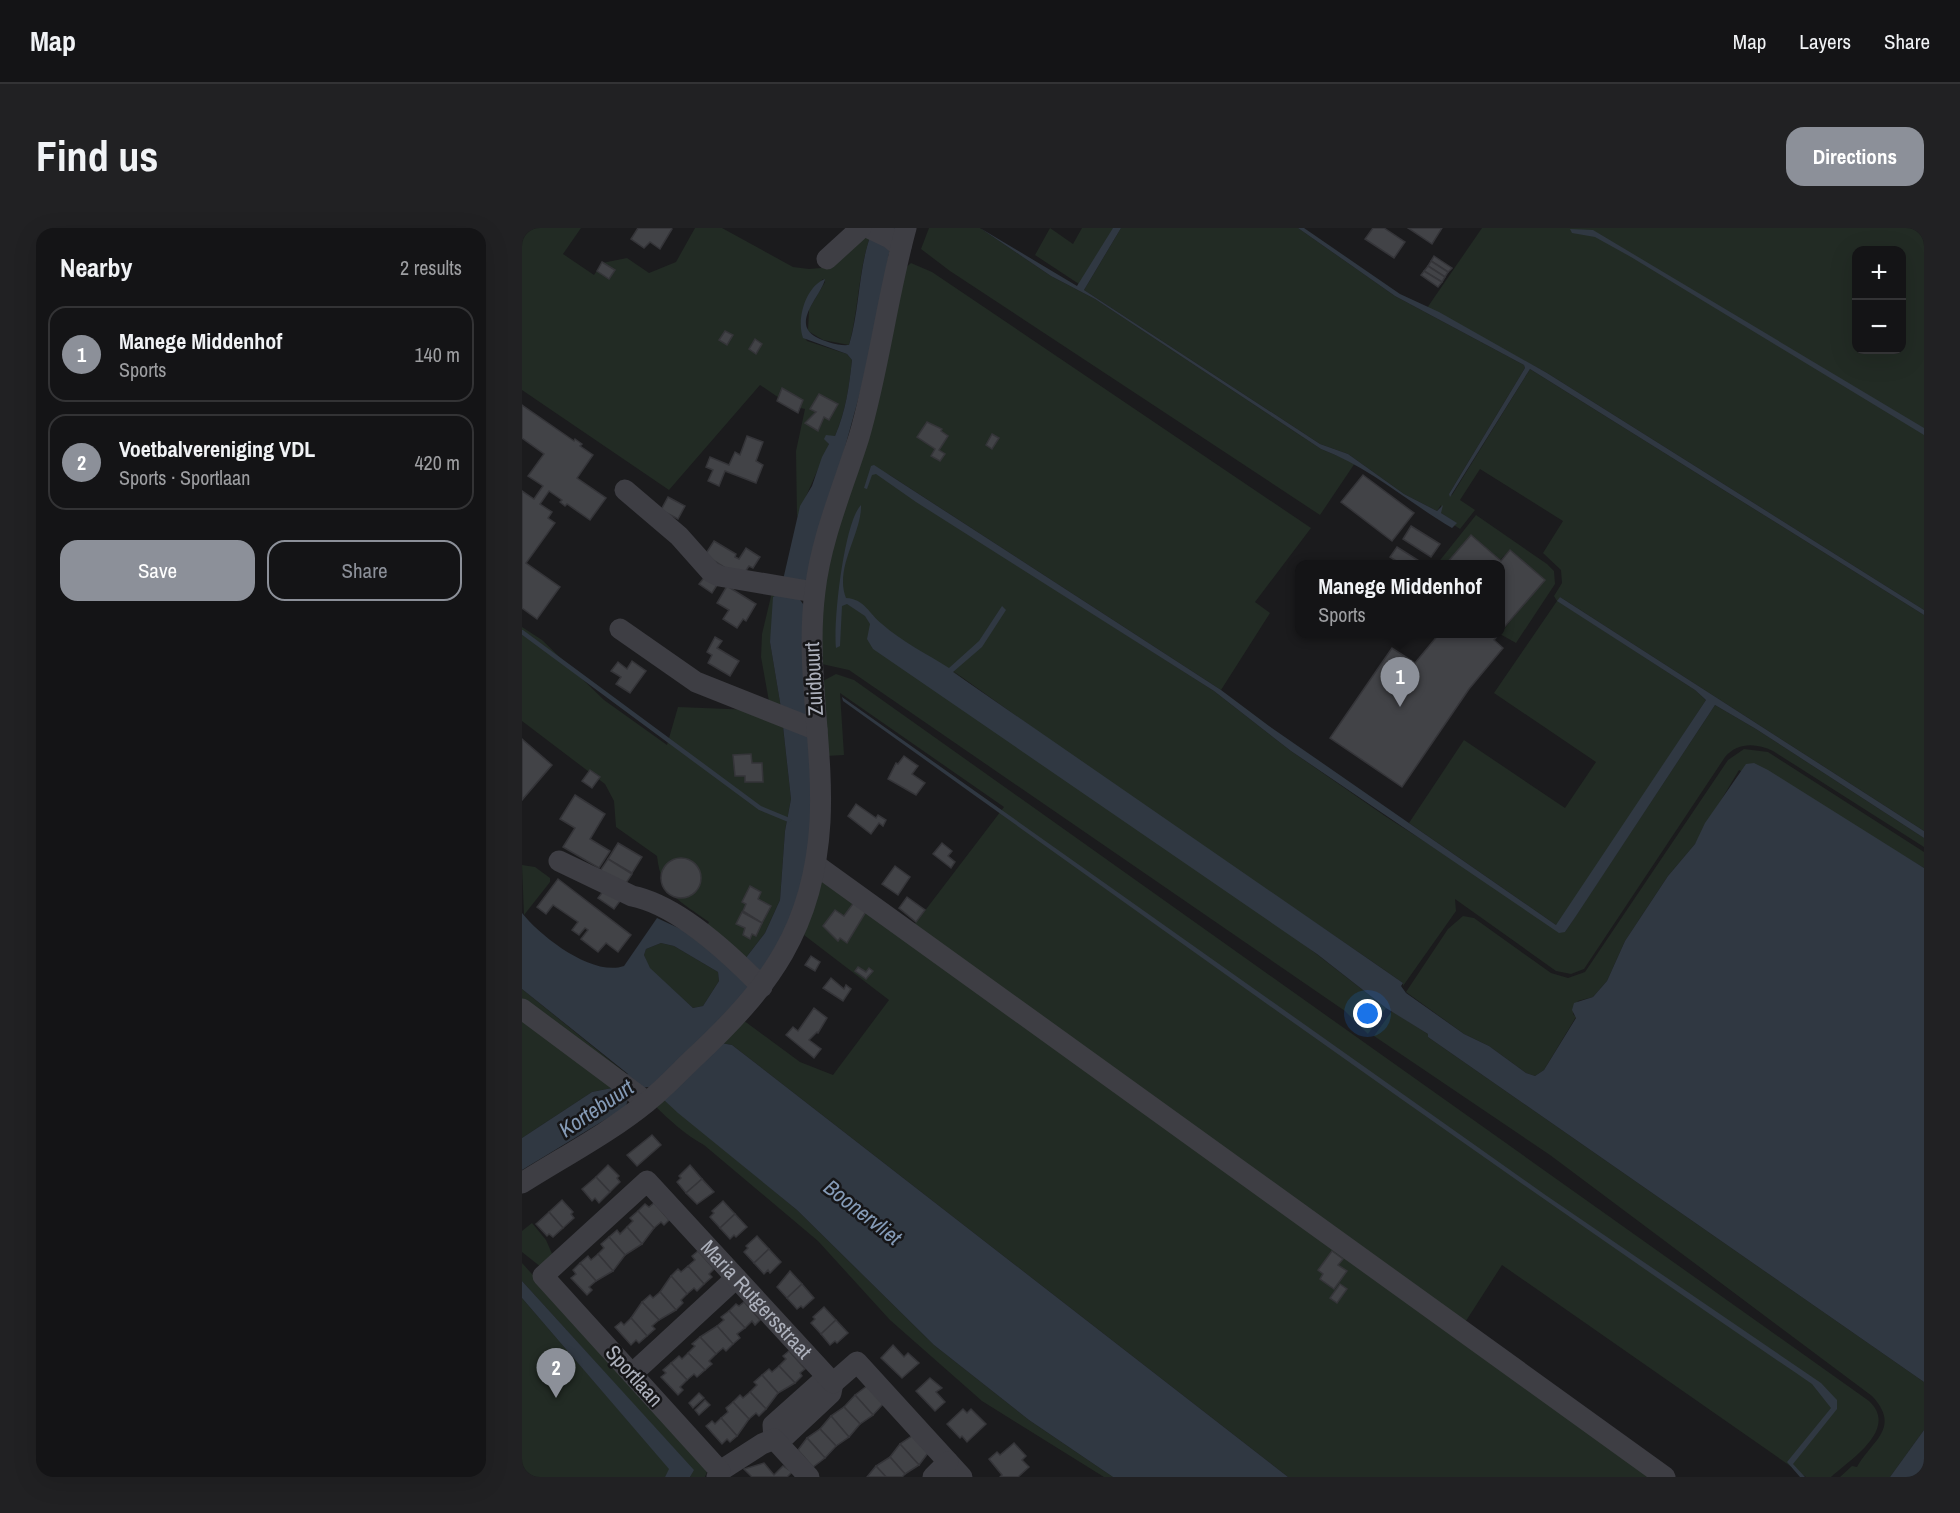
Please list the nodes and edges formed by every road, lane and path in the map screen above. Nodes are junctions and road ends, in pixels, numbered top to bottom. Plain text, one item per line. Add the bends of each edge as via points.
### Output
1 (885, 234) edge
2 (827, 259) dead end
3 (624, 490) dead end
4 (798, 589) junction
5 (620, 629) dead end
6 (813, 728) junction
7 (559, 861) dead end
8 (816, 865) junction
9 (752, 977) junction
10 (522, 1009) edge
11 (637, 1089) junction
12 (522, 1183) edge
13 (543, 1276) joint
14 (736, 1278) junction
15 (632, 1374) junction
16 (833, 1383) junction
17 (774, 1439) junction
18 (955, 1470) edge
19 (718, 1474) edge
20 (809, 1477) edge
21 (933, 1477) edge
22 (1665, 1477) edge

1 - 2 street
1 - 4 street, Zuidbuurt via 873,378 825,540
3 - 4 street via 679,536 711,572
4 - 6 street, Zuidbuurt via 812,633
5 - 6 street via 696,682
6 - 8 street, Zuidbuurt via 820,820
7 - 9 street via 663,907 717,943
8 - 9 street, Zuidbuurt via 795,933 778,965
8 - 22 street
9 - 11 street, Zuidbuurt via 716,1037
10 - 11 street
11 - 12 street
13 - 14 street, Maria Rutgersstraat via 647,1181
13 - 15 street, Sportlaan
14 - 15 street
14 - 16 street, Maria Rutgersstraat
15 - 19 street, Sportlaan
16 - 17 street via 831,1393 784,1437
16 - 18 street via 857,1362
17 - 19 street
17 - 20 street
18 - 21 street

